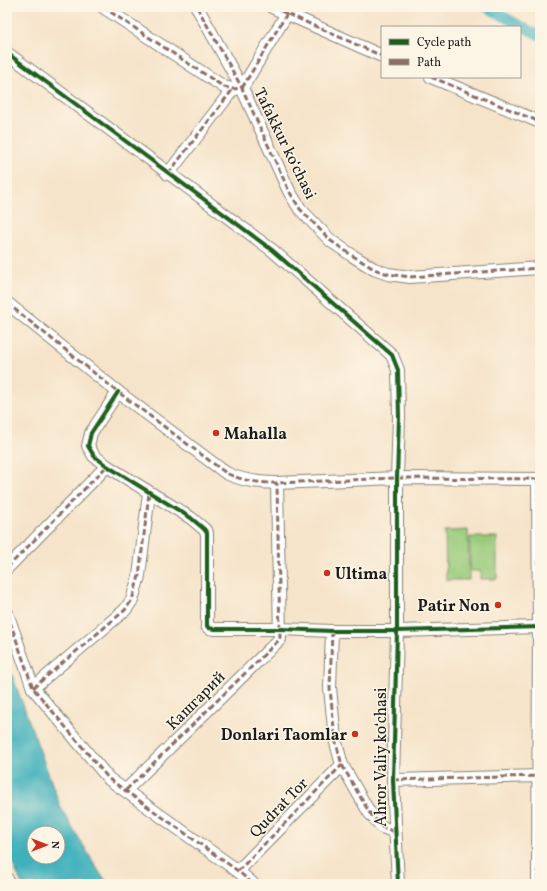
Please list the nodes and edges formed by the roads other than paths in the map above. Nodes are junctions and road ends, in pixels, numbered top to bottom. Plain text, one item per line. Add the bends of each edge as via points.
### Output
1 (103, 7) edge
2 (196, 7) edge
3 (272, 7) edge
4 (290, 11) edge
5 (7, 53) edge
6 (381, 56) edge
7 (433, 78) edge
8 (238, 89) junction
9 (540, 122) edge
10 (168, 174) junction
11 (540, 268) edge
12 (7, 303) edge
13 (118, 392) junction
14 (107, 466) junction
15 (397, 478) junction
16 (539, 479) edge
17 (277, 484) junction
18 (149, 493) junction
19 (7, 568) edge
20 (7, 613) edge
21 (540, 627) edge
22 (280, 629) junction
23 (332, 631) junction
24 (397, 631) junction
25 (34, 688) junction
26 (342, 764) junction
27 (539, 776) edge
28 (393, 780) junction
29 (126, 790) junction
30 (395, 832) junction
31 (238, 871) junction
32 (7, 879) edge
33 (9, 884) edge
34 (253, 884) edge
35 (398, 884) edge
36 (538, 884) edge

1 - 8 street, Tafakkur ko‘chasi via 224,88
2 - 8 street
3 - 4 street
4 - 6 street
4 - 8 street
5 - 10 street, Ahror Valiy koʻchasi
7 - 9 street
8 - 10 street
8 - 11 street, Tafakkur ko‘chasi via 300,209 331,240 374,269 410,277
10 - 15 street, Ahror Valiy koʻchasi via 272,250 392,355 398,370
12 - 13 street
13 - 14 street via 90,433 88,446 94,456
13 - 17 street via 226,473 240,480
14 - 18 street
14 - 19 street
15 - 16 street
15 - 17 street
15 - 24 street, Ahror Valiy koʻchasi
16 - 21 street
17 - 22 street
18 - 22 street via 191,518 207,533 209,628
18 - 25 street via 139,576 132,600 125,610
20 - 25 street
21 - 24 street
21 - 27 street
22 - 23 street
22 - 29 street, Кашгарий via 280,638
23 - 24 street
23 - 26 street via 330,688 334,739
24 - 28 street, Ahror Valiy koʻchasi
25 - 29 street via 109,779
26 - 30 street via 369,812 382,827
26 - 31 street, Qudrat Tor
27 - 28 street
27 - 36 street
28 - 30 street, Ahror Valiy koʻchasi
29 - 31 street
30 - 35 street, Ahror Valiy koʻchasi
31 - 34 street
32 - 33 street

